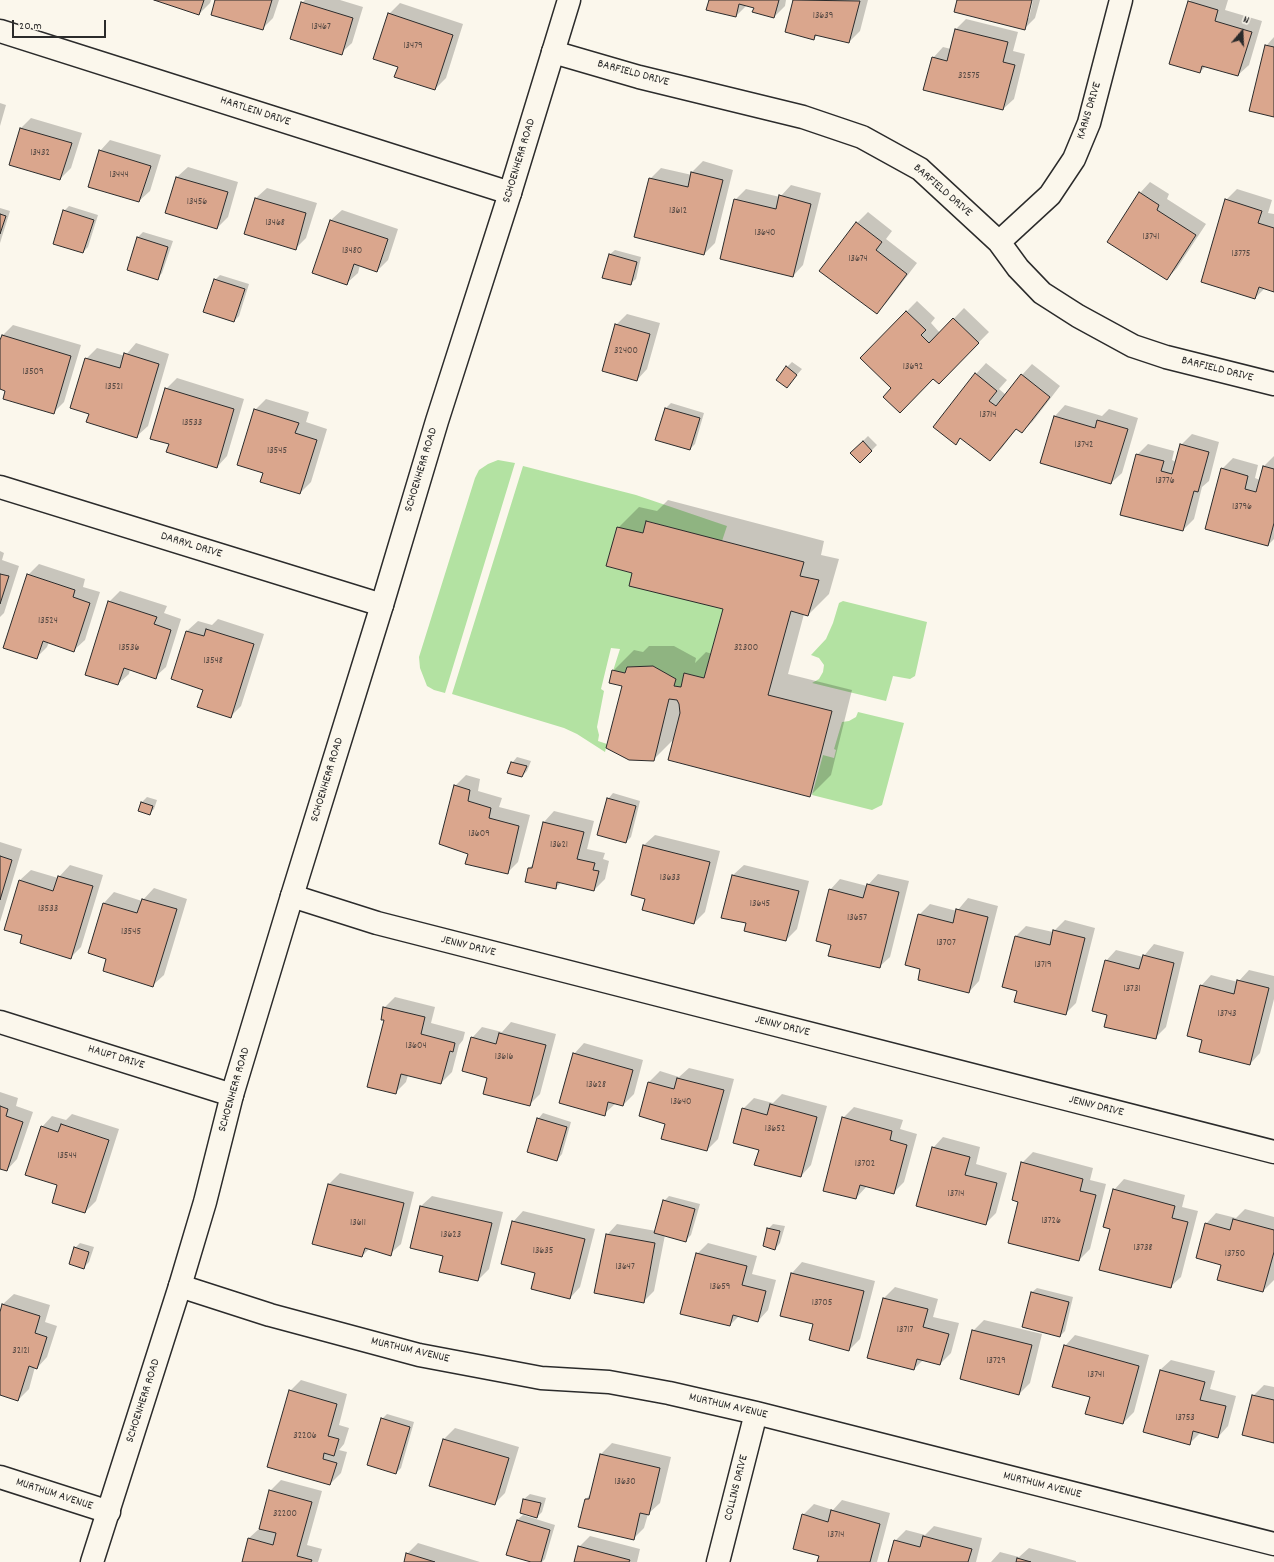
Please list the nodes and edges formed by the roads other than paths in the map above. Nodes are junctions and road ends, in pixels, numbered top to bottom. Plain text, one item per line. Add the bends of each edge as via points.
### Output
1 (569, 0) edge
2 (1121, 0) edge
3 (0, 31) edge
4 (553, 52) junction
5 (510, 193) junction
6 (999, 242) junction
7 (1274, 384) edge
8 (0, 487) edge
9 (382, 605) junction
10 (292, 896) junction
11 (0, 1022) edge
12 (232, 1094) junction
13 (1274, 1152) edge
14 (180, 1286) junction
15 (756, 1413) junction
16 (0, 1477) edge
17 (109, 1512) junction
18 (1274, 1544) edge
19 (92, 1562) edge
20 (718, 1562) edge

1 - 4 street, SCHOENHERR ROAD
2 - 6 street, KARNS DRIVE via 1089,123 1074,159 1050,195
3 - 5 street, HARTLEIN DRIVE
4 - 5 street, SCHOENHERR ROAD
4 - 6 street, BARFIELD DRIVE via 639,77 803,117 862,137 920,169
5 - 9 street, SCHOENHERR ROAD via 437,421
6 - 7 street, BARFIELD DRIVE via 1018,268 1042,293 1133,346
8 - 9 street, DARRYL DRIVE
9 - 10 street, SCHOENHERR ROAD
10 - 12 street, SCHOENHERR ROAD
10 - 13 street, JENNY DRIVE via 377,923
11 - 12 street, HAUPT DRIVE
12 - 14 street, SCHOENHERR ROAD via 205,1202
14 - 15 street, MURTHUM AVENUE via 264,1314 419,1355 541,1378 616,1383
14 - 17 street, SCHOENHERR ROAD
15 - 18 street, MURTHUM AVENUE
15 - 20 street, COLLINS DRIVE
16 - 17 street, MURTHUM AVENUE
17 - 19 street, SCHOENHERR ROAD

